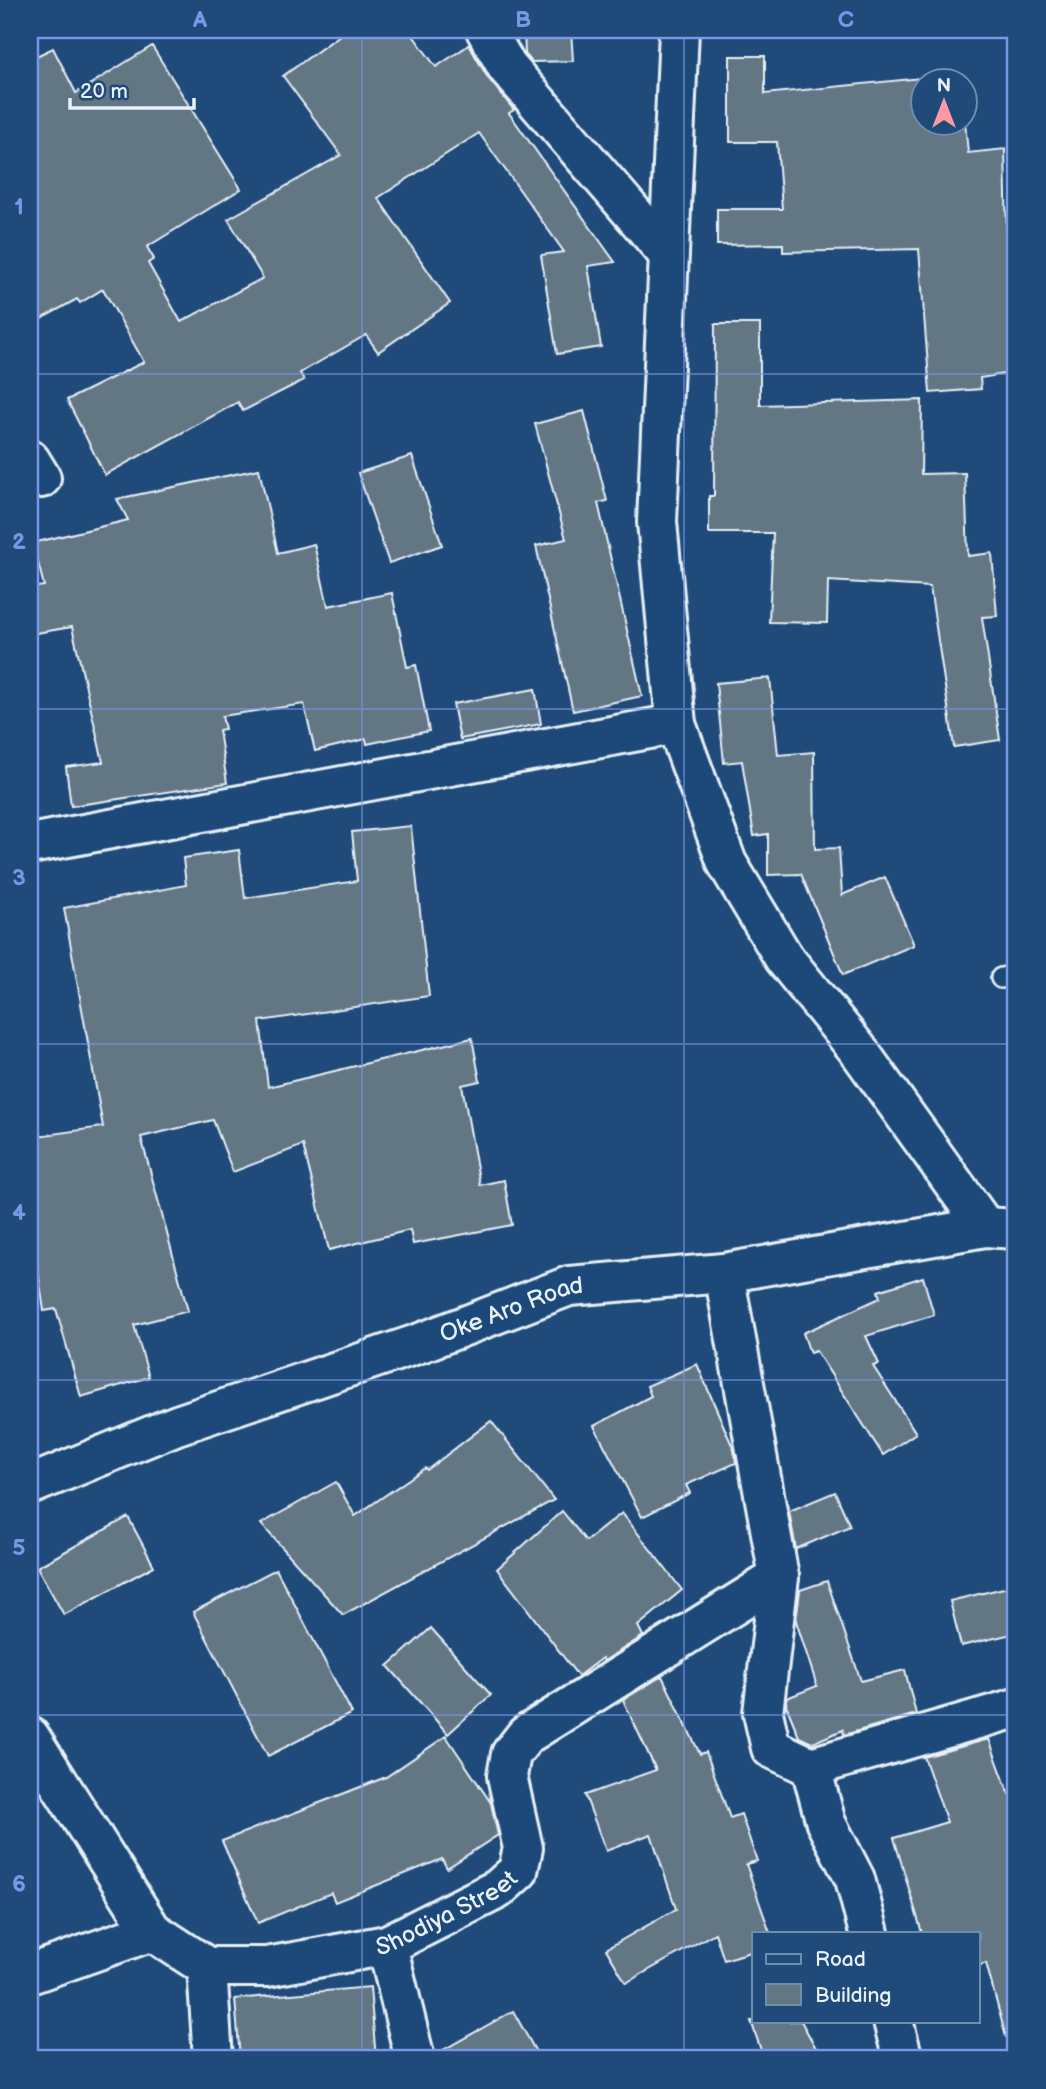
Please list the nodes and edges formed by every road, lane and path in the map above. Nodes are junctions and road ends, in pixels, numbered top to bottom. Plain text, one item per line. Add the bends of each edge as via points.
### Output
1 (486, 30) edge
2 (679, 30) edge
3 (668, 254) junction
4 (676, 724) junction
5 (30, 844) edge
6 (1001, 1228) edge
7 (724, 1273) junction
8 (30, 1485) edge
9 (779, 1577) junction
10 (1016, 1708) edge
11 (30, 1737) edge
12 (811, 1768) junction
13 (152, 1931) junction
14 (869, 1932) edge
15 (387, 1945) junction
16 (207, 1967) junction
17 (30, 1974) edge
18 (893, 2022) edge
19 (213, 2059) edge
20 (415, 2059) edge
21 (903, 2059) edge

1 - 3 street via 507,67
2 - 3 street
3 - 4 street via 657,522
4 - 5 street
4 - 6 street via 727,863 784,958
6 - 7 street, Oke Aro Road
7 - 8 street, Oke Aro Road via 569,1286 420,1343 177,1425
7 - 9 street
9 - 12 street via 763,1713 771,1748
9 - 15 street, Shodiya Street via 526,1735 511,1754 507,1776 523,1848 517,1871 498,1889
10 - 12 street
11 - 13 street
12 - 14 street via 825,1823 855,1879
13 - 16 street
13 - 17 street
15 - 16 street, Shodiya Street via 267,1967
15 - 20 street
16 - 19 street
18 - 21 street

